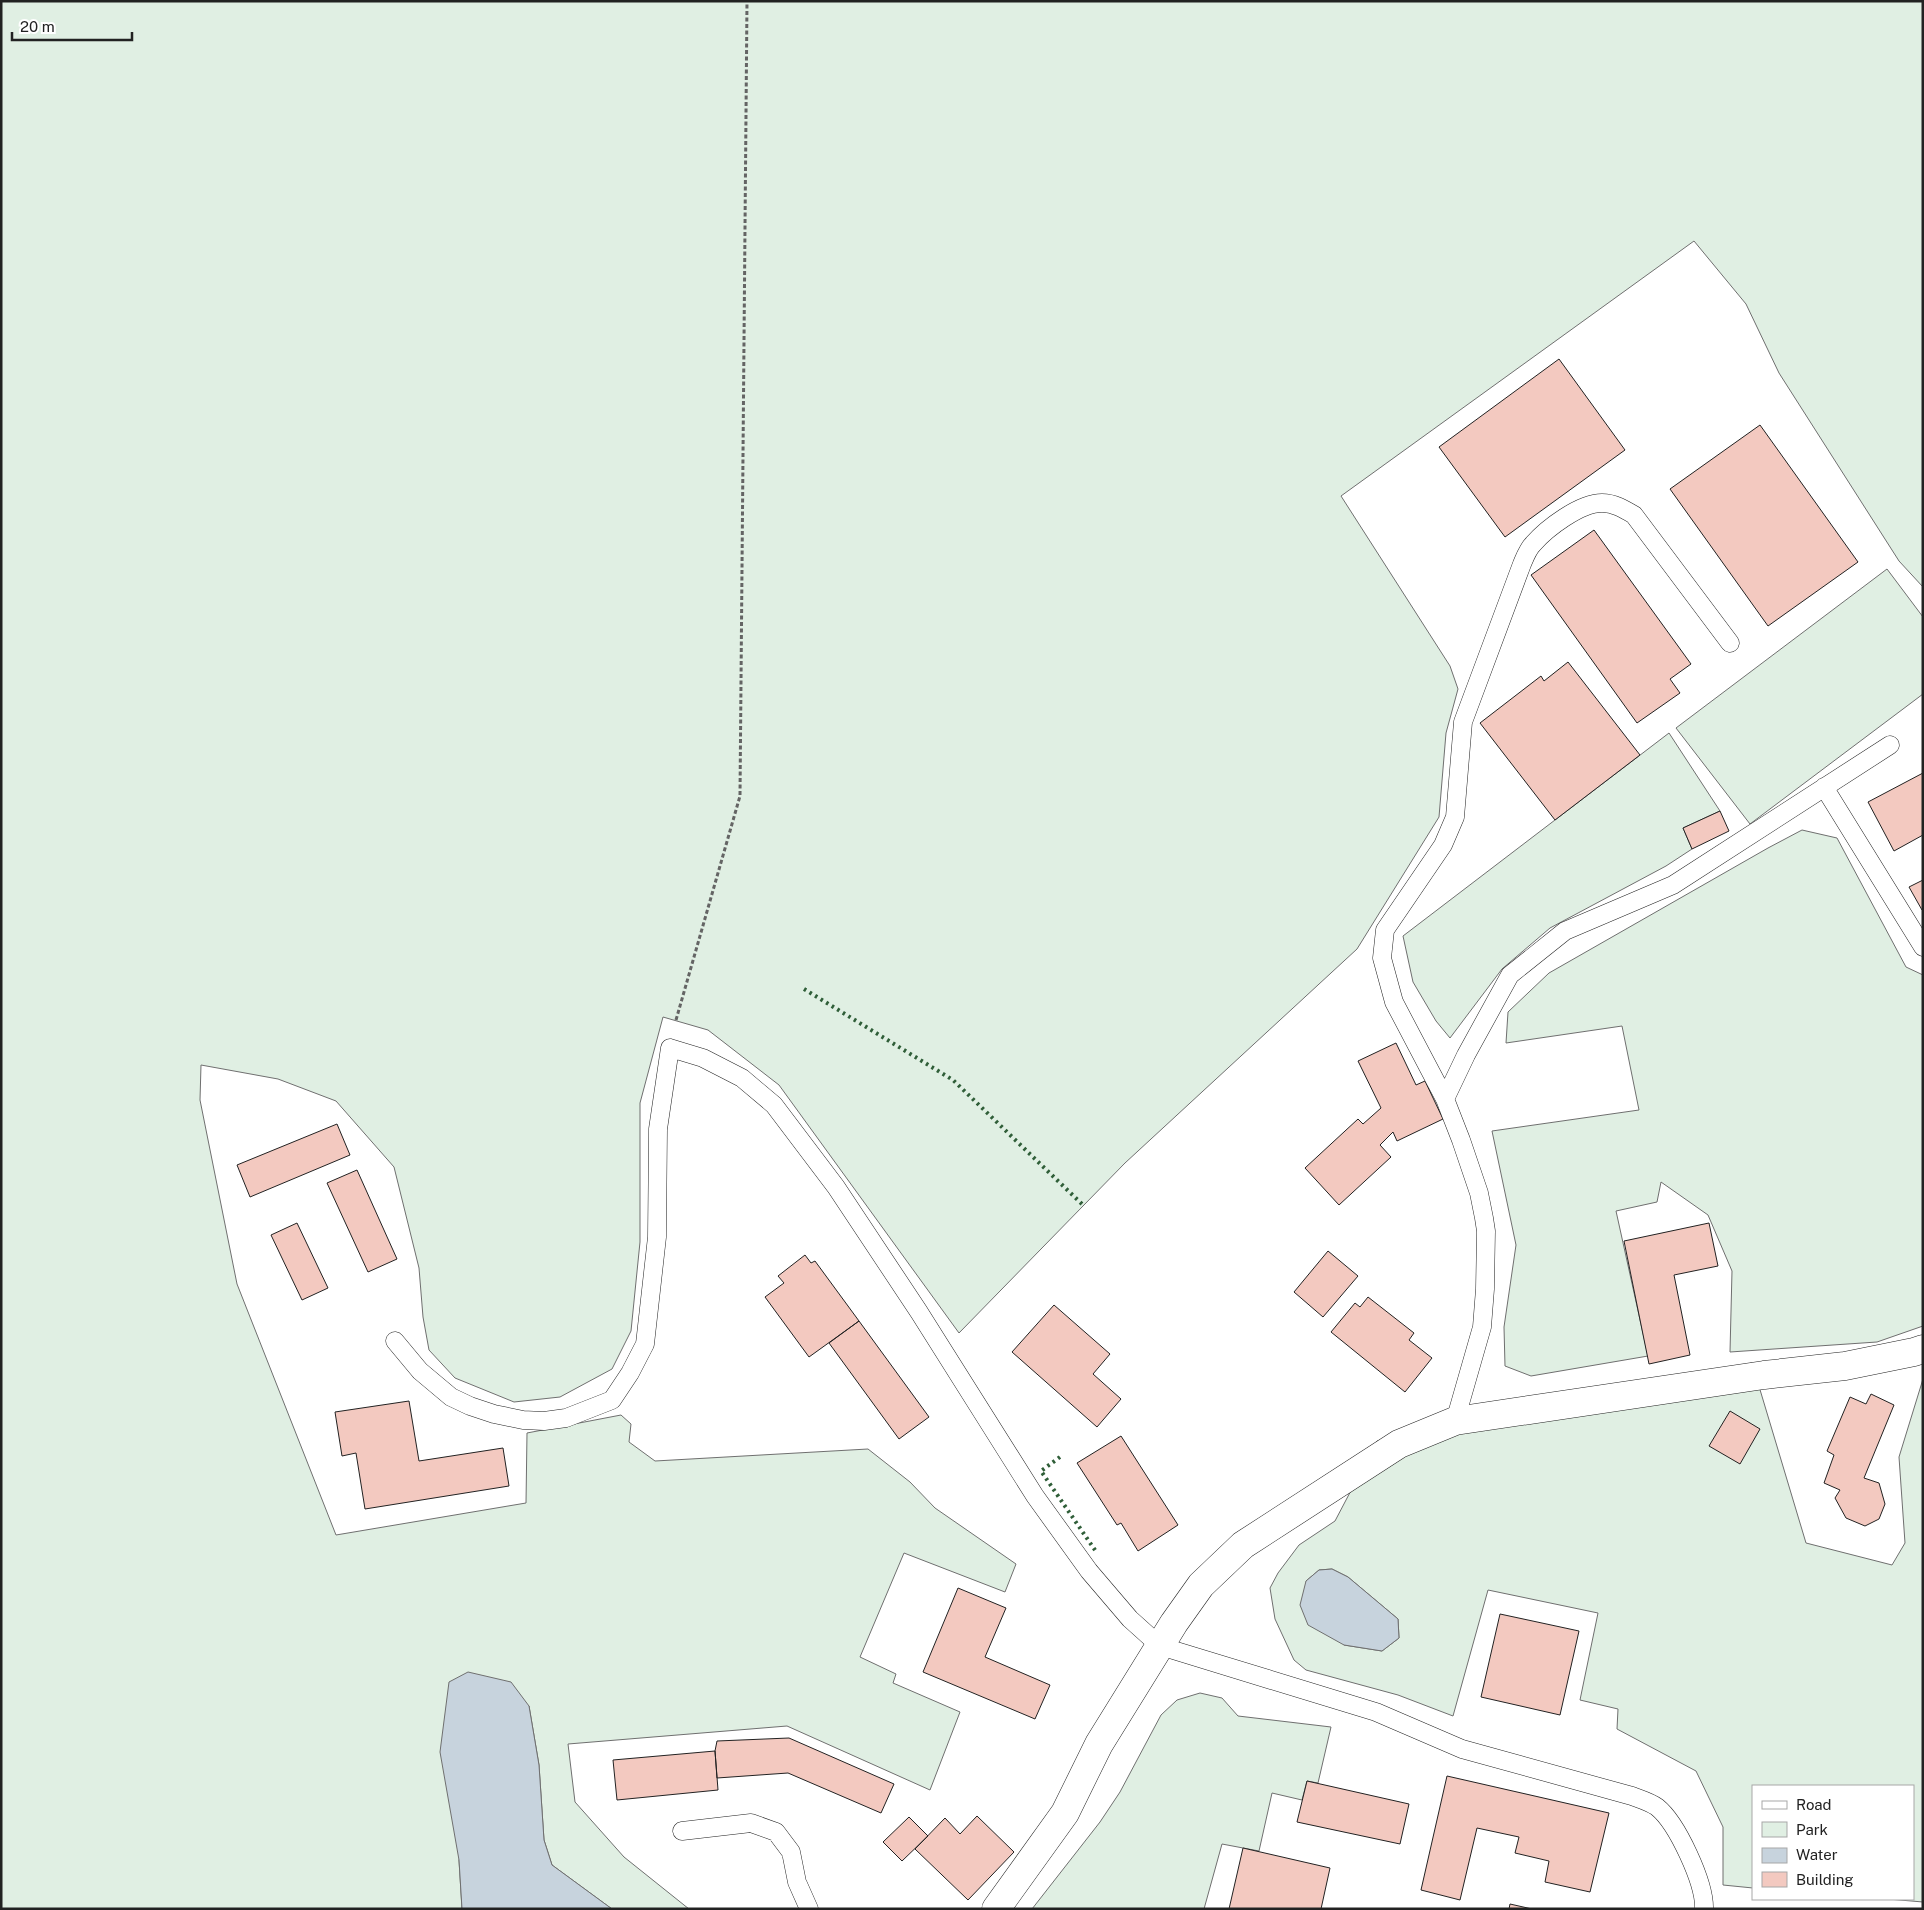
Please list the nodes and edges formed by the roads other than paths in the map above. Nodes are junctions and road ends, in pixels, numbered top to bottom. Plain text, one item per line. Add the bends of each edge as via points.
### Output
1 (1730, 643) dead end
2 (1890, 746) dead end
3 (1824, 787) junction
4 (1923, 947) edge
5 (1445, 1099) junction
6 (395, 1341) dead end
7 (1923, 1349) edge
8 (1455, 1421) junction
9 (1160, 1646) junction
10 (682, 1831) dead end
11 (809, 1909) edge
12 (996, 1909) edge
13 (1704, 1909) edge

1 - 5 lane via 1634,515 1621,507 1602,503 1582,507 1531,545 1463,722 1455,816 1443,845 1384,930 1382,958 1394,1002
2 - 3 lane
3 - 4 lane
3 - 5 lane via 1673,885 1565,931 1510,974
5 - 8 lane via 1479,1193 1486,1231 1482,1326
6 - 9 lane via 420,1371 450,1397 494,1414 544,1421 566,1418 612,1400 645,1344 657,1237 658,1129 670,1048 703,1058 742,1078 774,1105 836,1187 1035,1496 1095,1578 1130,1619
7 - 8 street via 1845,1366
8 - 9 street via 1400,1444 1243,1546 1201,1585
9 - 12 street via 1099,1744 1065,1813
9 - 13 lane via 1376,1712 1462,1749 1632,1796 1656,1806 1684,1842 1695,1870
10 - 11 lane via 751,1822 776,1832 791,1852

